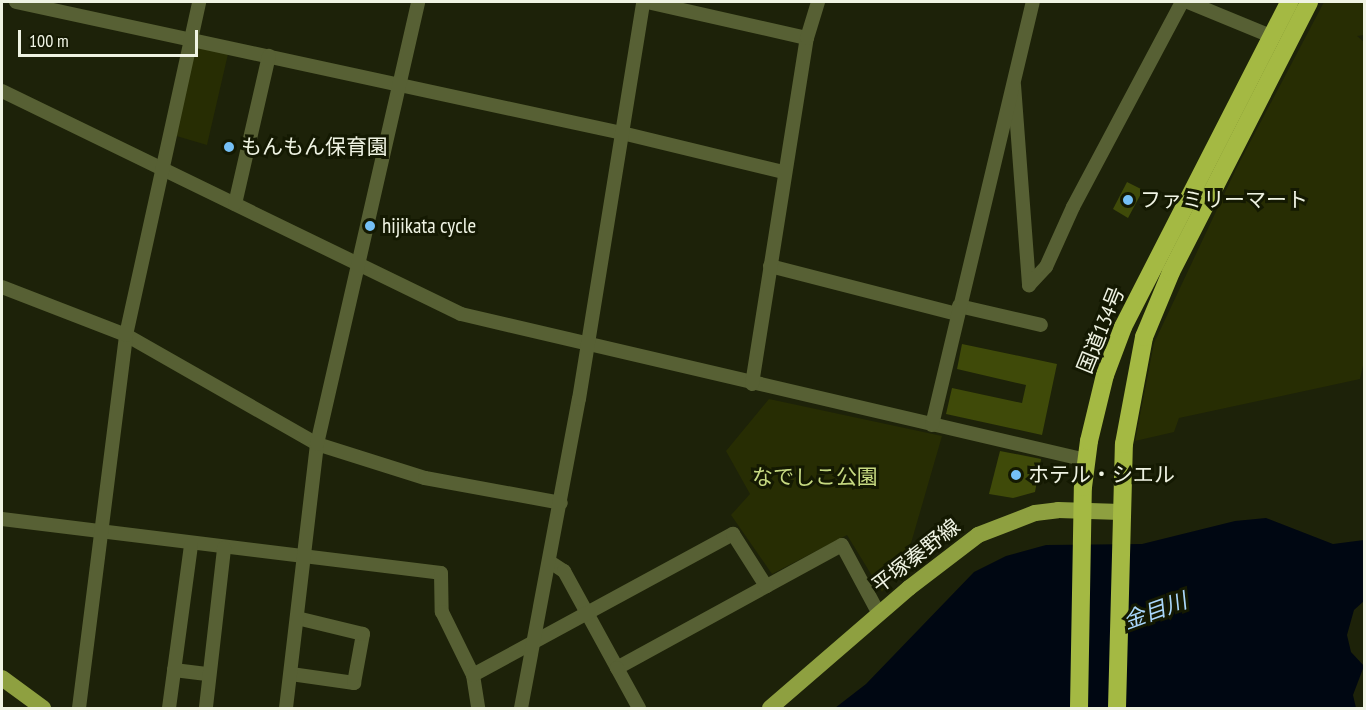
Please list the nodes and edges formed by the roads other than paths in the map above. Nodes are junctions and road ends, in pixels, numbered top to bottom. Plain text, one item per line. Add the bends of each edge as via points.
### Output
1 (16, 2) edge
2 (199, 2) edge
3 (418, 2) edge
4 (646, 2) edge
5 (818, 2) edge
6 (1033, 2) edge
7 (1182, 2) edge
8 (1188, 2) edge
9 (1289, 2) edge
10 (1309, 2) edge
11 (707, 8) edge
12 (1271, 36) junction
13 (807, 38) junction
14 (191, 39) junction
15 (269, 56) junction
16 (400, 85) junction
17 (1014, 85) junction
18 (2, 91) edge
19 (622, 133) junction
20 (162, 168) junction
21 (783, 172) junction
22 (235, 204) junction
23 (361, 265) junction
24 (770, 266) junction
25 (2, 287) edge
26 (958, 310) junction
27 (1041, 325) dead end
28 (126, 335) junction
29 (588, 345) junction
30 (752, 384) junction
31 (932, 425) junction
32 (317, 444) junction
33 (1086, 460) junction
34 (561, 503) junction
35 (1083, 511) junction
36 (2, 519) edge
37 (1121, 521) junction
38 (104, 532) junction
39 (191, 544) junction
40 (224, 548) junction
41 (303, 557) junction
42 (550, 562) junction
43 (766, 586) junction
44 (588, 612) junction
45 (879, 614) junction
46 (297, 618) junction
47 (534, 642) junction
48 (617, 668) junction
49 (174, 670) junction
50 (209, 674) junction
51 (291, 674) junction
52 (473, 675) junction
53 (2, 678) edge
54 (43, 708) edge
55 (79, 708) edge
56 (169, 708) edge
57 (206, 708) edge
58 (286, 708) edge
59 (478, 708) edge
60 (520, 708) edge
61 (639, 708) edge
62 (770, 708) edge
63 (1079, 708) edge
64 (1117, 708) edge

1 - 14 street
2 - 14 street
3 - 16 street
4 - 11 street
4 - 19 street
5 - 13 street
6 - 17 street
7 - 17 street via 1072,207 1046,267 1029,285
8 - 12 street
9 - 12 highway, 国道134号
10 - 37 highway, 国道134号 via 1156,304 1133,384
11 - 13 street
12 - 33 highway, 国道134号 via 1123,327 1099,397
13 - 21 street
14 - 15 street
14 - 20 street
15 - 16 street
15 - 22 street
16 - 19 street
16 - 23 street
17 - 26 street
18 - 20 street
19 - 21 street
19 - 29 street
20 - 22 street
20 - 28 street
21 - 24 street
22 - 23 street
23 - 29 street via 461,314
23 - 32 street
24 - 26 street
24 - 30 street
25 - 28 street
26 - 27 street
26 - 31 street
28 - 32 street
28 - 38 street
29 - 30 street
29 - 34 street
30 - 31 street
31 - 33 street
32 - 34 street via 425,478
32 - 41 street
33 - 35 highway, 国道134号
34 - 42 street
35 - 37 main road, 平塚秦野線
35 - 45 main road, 平塚秦野線 via 1035,513 978,535
35 - 63 highway, 国道134号
36 - 38 street
37 - 64 highway, 国道134号
38 - 39 street
38 - 55 street
39 - 40 street
39 - 49 street
40 - 41 street
40 - 50 street
41 - 46 street
41 - 52 street via 441,573 442,612
42 - 44 street via 564,571
42 - 47 street
43 - 44 street via 733,534
43 - 45 street via 842,545
43 - 48 street
44 - 47 street
44 - 48 street
45 - 62 main road, 平塚秦野線
46 - 51 street
46 - 51 street via 363,634 354,683
47 - 52 street
47 - 60 street
48 - 61 street
49 - 50 street
49 - 56 street
50 - 57 street
51 - 58 street
52 - 59 street
53 - 54 main road

